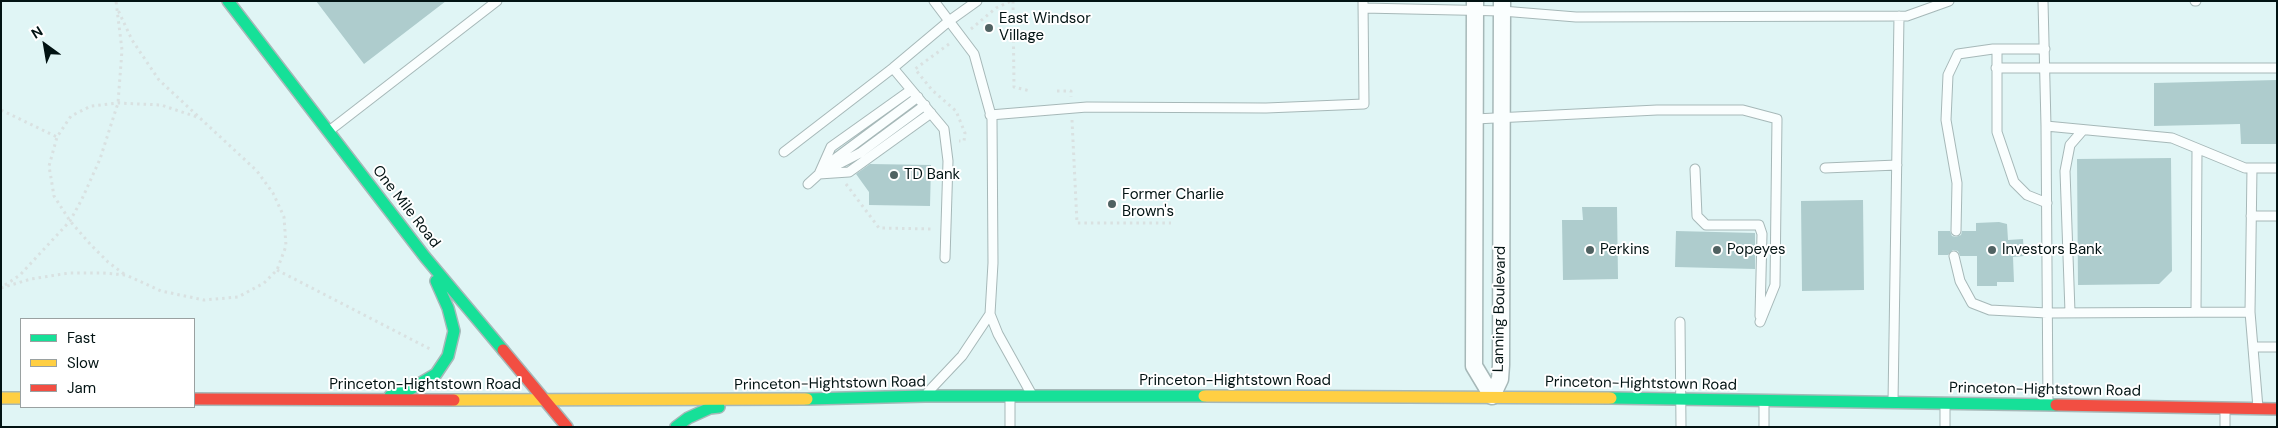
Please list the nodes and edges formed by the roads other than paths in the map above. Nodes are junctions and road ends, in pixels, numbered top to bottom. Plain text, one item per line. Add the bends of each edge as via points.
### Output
1 (228, 1) edge
2 (497, 1) edge
3 (934, 1) edge
4 (976, 1) edge
5 (1950, 1) edge
6 (2043, 1) edge
7 (1363, 5) edge
8 (1475, 6) edge
9 (1502, 6) edge
10 (1899, 16) junction
11 (949, 21) junction
12 (1997, 49) junction
13 (2045, 49) junction
14 (894, 68) junction
15 (1996, 68) junction
16 (2277, 68) edge
17 (2045, 70) junction
18 (911, 90) junction
19 (918, 97) junction
20 (925, 105) junction
21 (931, 113) junction
22 (990, 115) junction
23 (1475, 119) junction
24 (1503, 119) junction
25 (2046, 126) junction
26 (2083, 130) junction
27 (328, 132) junction
28 (2197, 148) junction
29 (784, 152) dead end
30 (1897, 165) junction
31 (1826, 168) dead end
32 (2252, 168) junction
33 (2277, 168) edge
34 (1695, 169) dead end
35 (819, 174) junction
36 (808, 184) dead end
37 (2047, 203) junction
38 (2251, 216) junction
39 (2277, 216) edge
40 (1956, 231) dead end
41 (1954, 256) dead end
42 (426, 257) junction
43 (945, 258) dead end
44 (2196, 311) junction
45 (2070, 312) junction
46 (2250, 312) junction
47 (2047, 313) junction
48 (990, 314) junction
49 (1680, 322) dead end
50 (2277, 347) edge
51 (2253, 348) junction
52 (925, 396) junction
53 (1010, 396) junction
54 (1032, 396) junction
55 (1492, 396) junction
56 (1, 398) edge
57 (20, 398) edge
58 (195, 399) edge
59 (377, 400) junction
60 (544, 400) junction
61 (748, 401) junction
62 (1682, 401) junction
63 (1764, 401) junction
64 (1892, 402) junction
65 (1945, 403) junction
66 (2048, 405) junction
67 (2225, 408) junction
68 (2258, 409) junction
69 (2277, 409) edge
70 (566, 427) edge
71 (676, 427) edge
72 (1010, 427) edge
73 (1681, 427) edge
74 (1764, 427) edge
75 (1945, 427) edge
76 (2225, 427) edge

1 - 27 main road, One Mile Road
2 - 27 lane
3 - 11 lane
4 - 11 lane
5 - 10 lane
6 - 13 lane
7 - 8 lane
7 - 22 lane via 1364,104 1071,109
8 - 9 lane
8 - 23 street, Lanning Boulevard
9 - 10 lane via 1576,17
9 - 24 street, Lanning Boulevard
10 - 30 lane
11 - 14 lane
11 - 22 lane via 974,54
12 - 13 lane
12 - 15 lane
12 - 40 lane via 1958,54 1948,75 1946,120 1957,183
13 - 17 lane
14 - 18 lane
14 - 29 lane
15 - 17 lane
15 - 37 lane via 1997,132 2014,182 2027,195
16 - 17 lane
17 - 25 lane
18 - 19 lane
18 - 35 lane via 831,147
19 - 20 lane
19 - 35 lane
20 - 21 lane
20 - 35 lane via 860,153
21 - 35 lane via 849,172
21 - 43 lane via 944,129 948,161
22 - 48 lane via 993,263
23 - 24 lane
23 - 55 street, Lanning Boulevard via 1474,366
24 - 34 lane via 1656,110 1743,110 1777,119 1775,285 1760,322 1762,234 1759,225 1706,225 1697,216
24 - 55 street, Lanning Boulevard via 1501,365 1500,378
25 - 26 lane
25 - 37 lane
26 - 28 lane via 2172,138
26 - 45 lane via 2070,145 2065,171
27 - 42 main road, One Mile Road
28 - 32 lane
28 - 44 lane
30 - 31 lane
30 - 64 lane
32 - 33 lane
32 - 38 lane
35 - 36 lane
37 - 47 lane
38 - 39 lane
38 - 46 lane
41 - 47 lane via 1960,280 1972,303 1990,310
42 - 59 main road via 448,308 454,331 448,356 436,374 409,390
42 - 60 main road, One Mile Road
44 - 45 lane
44 - 46 lane
45 - 47 lane
46 - 51 lane
47 - 66 lane
48 - 52 lane via 962,356
48 - 54 lane
49 - 62 lane
50 - 51 lane
51 - 68 lane
52 - 53 main road, Princeton-Hightstown Road
52 - 61 main road, Princeton-Hightstown Road
53 - 54 main road, Princeton-Hightstown Road
53 - 72 lane
54 - 55 main road, Princeton-Hightstown Road
55 - 62 main road, Princeton-Hightstown Road
56 - 57 main road
58 - 59 main road, Princeton-Hightstown Road
59 - 60 main road, Princeton-Hightstown Road
60 - 61 main road, Princeton-Hightstown Road
60 - 70 main road, One Mile Road
61 - 71 main road via 710,408
62 - 63 main road, Princeton-Hightstown Road
62 - 73 lane
63 - 64 main road, Princeton-Hightstown Road
63 - 74 lane
64 - 65 main road, Princeton-Hightstown Road
65 - 66 main road, Princeton-Hightstown Road
65 - 75 lane
66 - 67 main road, Princeton-Hightstown Road
67 - 68 main road, Princeton-Hightstown Road
67 - 76 lane
68 - 69 main road, Princeton-Hightstown Road

